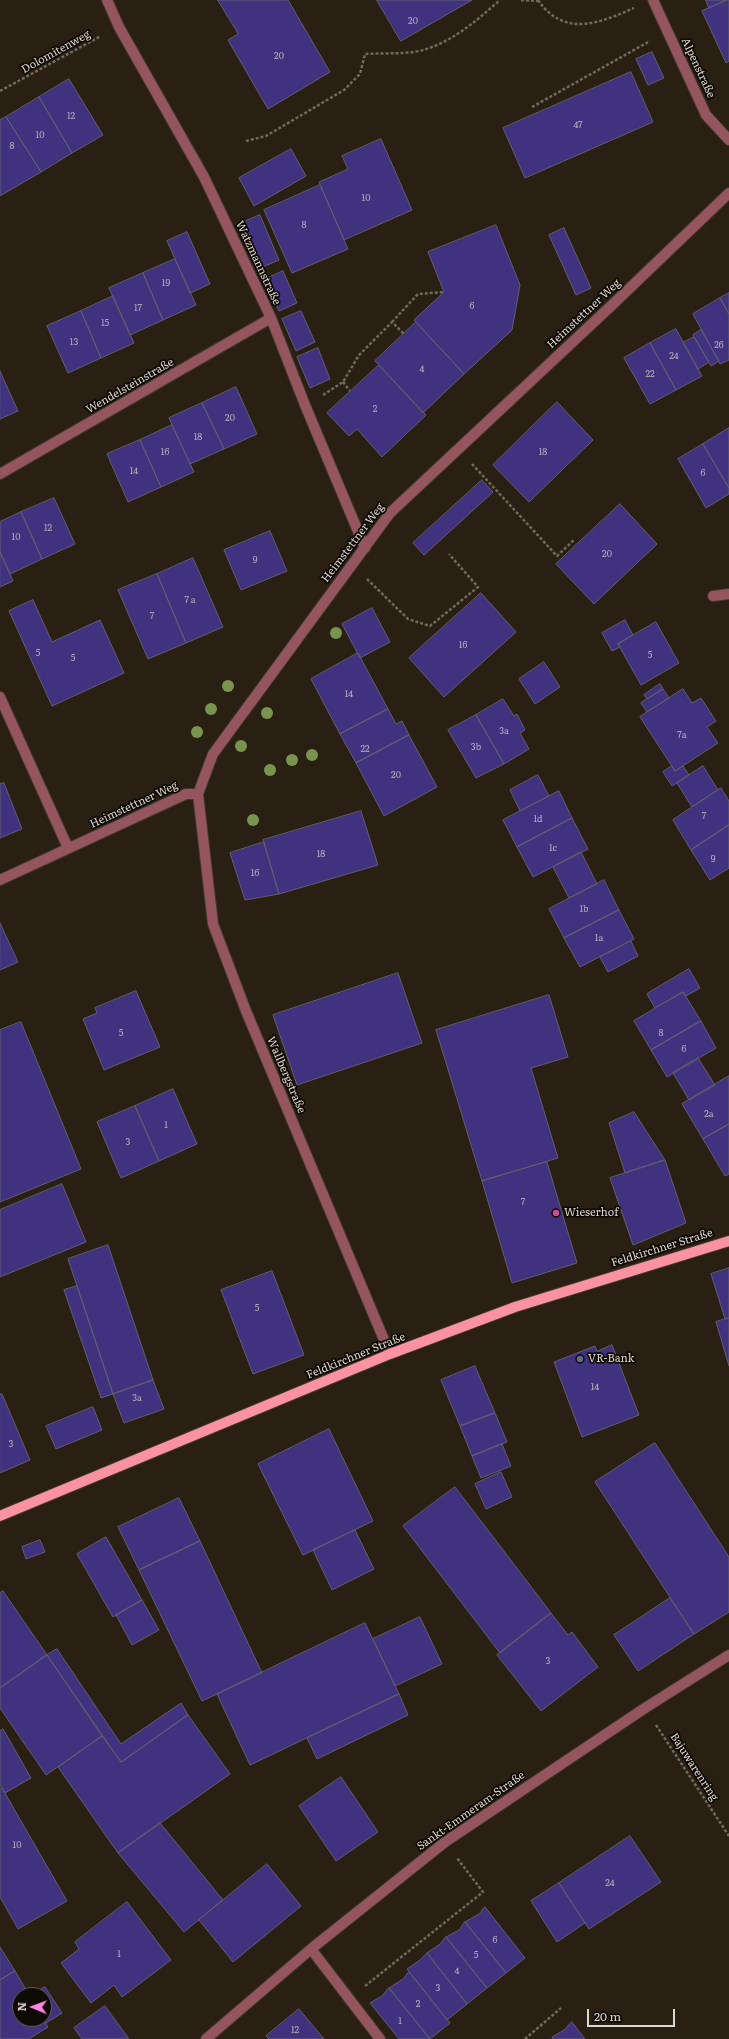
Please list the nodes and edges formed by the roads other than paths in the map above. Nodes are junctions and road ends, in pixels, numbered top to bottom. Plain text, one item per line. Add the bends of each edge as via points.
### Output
1 (107, 0) edge
2 (653, 0) edge
3 (729, 140) edge
4 (729, 192) edge
5 (271, 318) junction
6 (0, 474) edge
7 (365, 548) junction
8 (729, 594) edge
9 (713, 596) dead end
10 (0, 697) edge
11 (198, 794) junction
12 (68, 848) junction
13 (0, 880) edge
14 (729, 1241) edge
15 (390, 1354) junction
16 (0, 1516) edge
17 (729, 1655) edge
18 (311, 1949) junction
19 (206, 2039) edge
20 (380, 2039) edge

1 - 5 street, Watzmannstraße via 119,27 204,177
2 - 3 street, Alpenstraße via 706,116
4 - 7 street, Heimstettner Weg via 390,513
5 - 6 street, Wendelsteinstraße
5 - 7 street, Watzmannstraße
7 - 11 street, Heimstettner Weg via 213,754
8 - 9 street
10 - 12 street
11 - 12 street, Heimstettner Weg via 186,794
11 - 15 street, Wallbergstraße via 213,924 246,1012
12 - 13 street, Heimstettner Weg
14 - 15 main road, Feldkirchner Straße via 522,1305
15 - 16 main road, Feldkirchner Straße
17 - 18 street, Sankt-Emmeram-Straße via 445,1842
18 - 19 street, Sankt-Emmeram-Straße
18 - 20 street

